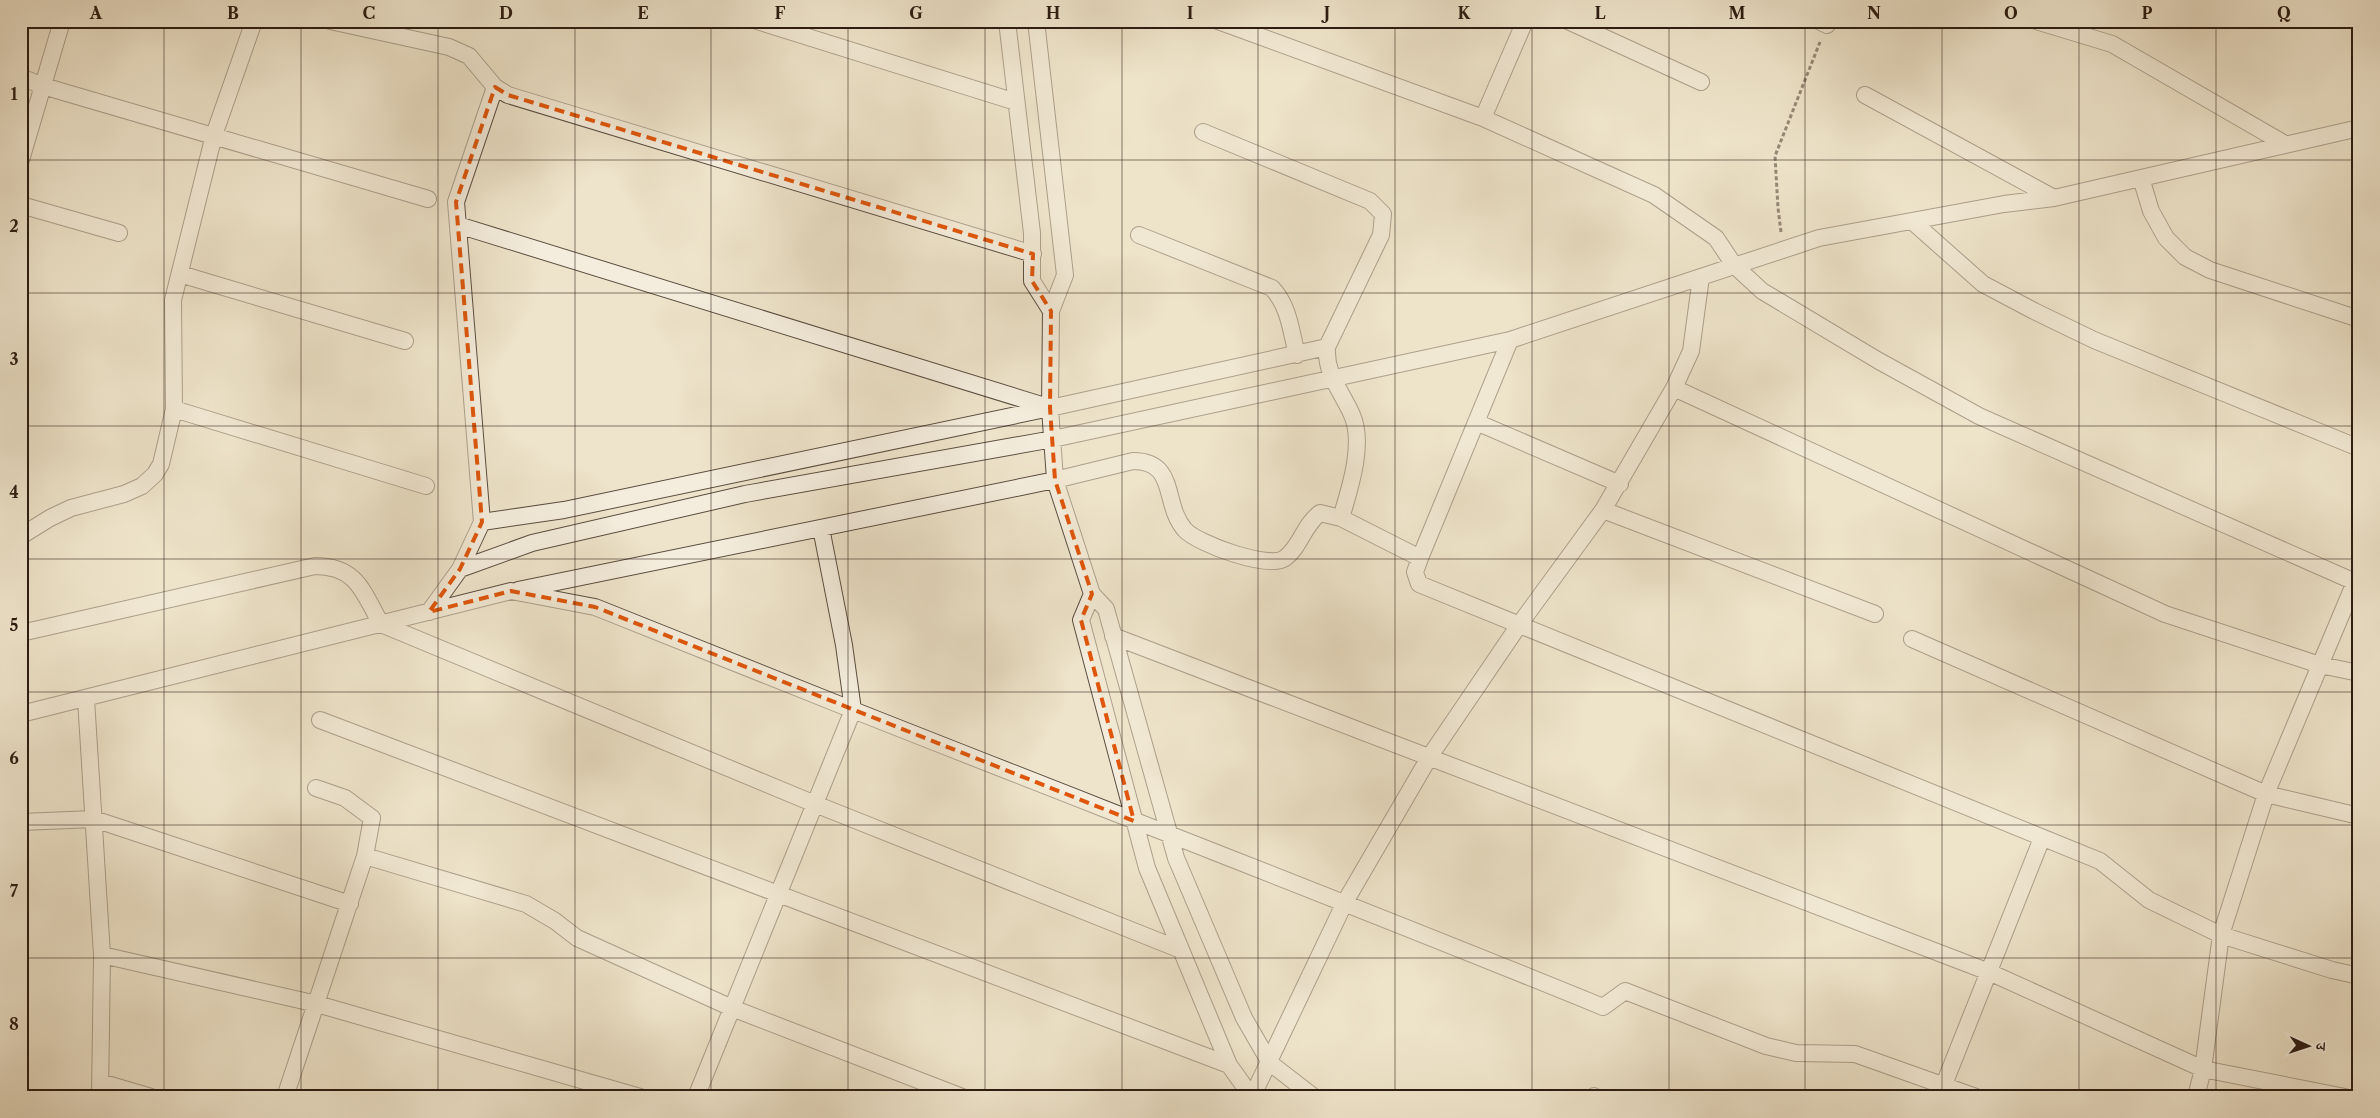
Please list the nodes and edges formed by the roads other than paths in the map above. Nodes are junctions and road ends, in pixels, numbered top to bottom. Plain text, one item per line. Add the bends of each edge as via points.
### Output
1 (62, 21) edge
2 (254, 21) edge
3 (330, 21) edge
4 (757, 21) edge
5 (1006, 21) edge
6 (1036, 21) edge
7 (1218, 21) edge
8 (1525, 21) edge
9 (1568, 21) edge
10 (2036, 21) edge
11 (21, 77) edge
12 (1701, 82) dead end
13 (43, 86) junction
14 (495, 87) junction
15 (1865, 95) dead end
16 (1016, 102) junction
17 (1483, 118) junction
18 (27, 124) edge
19 (2359, 128) edge
20 (1203, 132) dead end
21 (214, 135) junction
22 (2284, 144) junction
23 (21, 160) edge
24 (2141, 178) junction
25 (2054, 198) junction
26 (428, 199) dead end
27 (21, 204) edge
28 (1913, 222) junction
29 (458, 225) junction
30 (119, 233) dead end
31 (1139, 235) dead end
32 (1034, 254) junction
33 (1734, 265) junction
34 (180, 274) junction
35 (1701, 277) junction
36 (1050, 311) junction
37 (2359, 320) edge
38 (1510, 340) junction
39 (405, 341) dead end
40 (1327, 347) junction
41 (1297, 355) junction
42 (1332, 379) junction
43 (1674, 388) junction
44 (1050, 408) junction
45 (174, 409) junction
46 (1476, 422) junction
47 (1053, 439) junction
48 (2359, 448) edge
49 (1055, 480) junction
50 (1620, 484) junction
51 (426, 486) dead end
52 (1603, 510) junction
53 (1340, 518) junction
54 (482, 522) junction
55 (821, 528) junction
56 (21, 536) edge
57 (1420, 558) junction
58 (460, 569) junction
59 (2357, 578) edge
60 (511, 591) junction
61 (1092, 594) junction
62 (429, 612) junction
63 (1875, 614) dead end
64 (381, 624) junction
65 (1519, 625) junction
66 (21, 632) edge
67 (1113, 636) junction
68 (1912, 639) dead end
69 (2320, 665) junction
70 (2359, 673) edge
71 (86, 700) junction
72 (853, 710) junction
73 (21, 714) edge
74 (320, 720) dead end
75 (1430, 756) junction
76 (316, 788) dead end
77 (2266, 794) junction
78 (815, 804) junction
79 (2359, 816) edge
80 (94, 819) junction
81 (1134, 821) junction
82 (21, 822) edge
83 (1170, 836) junction
84 (2042, 838) junction
85 (365, 856) junction
86 (778, 894) junction
87 (1345, 902) junction
88 (350, 904) junction
89 (2221, 935) junction
90 (1181, 950) junction
91 (102, 955) junction
92 (1989, 972) junction
93 (2359, 976) edge
94 (317, 1004) junction
95 (732, 1008) junction
96 (1270, 1063) junction
97 (1229, 1065) junction
98 (2203, 1069) junction
99 (100, 1090) edge
100 (1941, 1091) edge
101 (151, 1097) edge
102 (285, 1097) edge
103 (640, 1097) edge
104 (696, 1097) edge
105 (962, 1097) edge
106 (1252, 1097) edge
107 (1314, 1097) edge
108 (1976, 1097) edge
109 (2196, 1097) edge
110 (2345, 1097) edge

1 - 13 street
2 - 21 street
3 - 14 street via 449,47 469,56
4 - 16 street
5 - 16 street
6 - 36 street via 1065,275
7 - 17 street
8 - 17 street
9 - 12 street
10 - 22 street via 2112,44
11 - 13 street
13 - 18 street
13 - 21 street
14 - 29 street via 456,202
14 - 32 street via 508,95
15 - 25 street
16 - 32 street
17 - 33 street via 1654,195 1716,238
18 - 23 street
19 - 22 street
20 - 40 street via 1370,201 1383,214 1381,235
21 - 26 street
21 - 34 street
22 - 24 street
24 - 25 street
24 - 37 street via 2151,211 2166,238 2185,257 2210,270
25 - 28 street
27 - 30 street
28 - 33 street via 1819,238
28 - 48 street via 1984,284 2034,311 2094,340
29 - 44 street
29 - 54 street
31 - 41 street via 1272,288 1286,309
32 - 36 street via 1032,281
33 - 35 street
33 - 59 street via 1762,291 1979,416
34 - 39 street
34 - 45 street via 173,300
35 - 38 street
35 - 43 street via 1691,351
36 - 44 street
38 - 42 street
38 - 46 street
40 - 41 street
40 - 42 street via 1326,358
41 - 44 street
42 - 47 street
42 - 53 street via 1353,417 1356,442 1354,474
43 - 50 street
43 - 69 street via 2165,614
44 - 47 street
44 - 54 street via 555,512
45 - 51 street
45 - 56 street via 161,464 142,486 71,508
46 - 50 street
46 - 57 street
47 - 49 street
47 - 58 street via 744,494 532,543
49 - 53 street via 1133,461 1146,461 1156,465 1163,474 1180,521 1194,538 1208,545 1274,563 1285,558 1302,538 1309,522 1320,513
49 - 55 street
49 - 61 street
50 - 52 street
52 - 63 street
52 - 65 street
53 - 57 street
54 - 58 street
55 - 60 street
55 - 72 street
57 - 65 street via 1415,572 1418,584
58 - 62 street
59 - 69 street
60 - 62 street
60 - 72 street via 595,607
61 - 67 street via 1106,609
61 - 81 street via 1081,620
62 - 64 street
64 - 66 street via 362,589 347,572 332,566 315,566
64 - 71 street
64 - 78 street
65 - 75 street
65 - 84 street
67 - 75 street
67 - 83 street
68 - 77 street
69 - 70 street
69 - 77 street
71 - 73 street
71 - 80 street
72 - 78 street
72 - 81 street
74 - 86 street
75 - 87 street
75 - 92 street
76 - 85 street via 345,798 372,818
77 - 79 street
77 - 89 street
78 - 86 street
78 - 90 street
80 - 82 street
80 - 88 street
80 - 91 street
81 - 83 street
81 - 90 street via 1147,868
83 - 87 street
83 - 96 street via 1176,858 1244,1018
84 - 89 street via 2100,862 2149,900
84 - 92 street
85 - 88 street
85 - 95 street via 526,904 577,938
86 - 95 street
86 - 97 street
87 - 96 street
87 - 100 street via 1603,1007 1625,991 1766,1046 1796,1053 1855,1054
88 - 94 street
89 - 93 street
89 - 98 street
90 - 97 street
91 - 94 street
91 - 99 street
92 - 98 street
92 - 100 street
94 - 102 street
94 - 103 street
95 - 104 street
95 - 105 street
96 - 106 street
96 - 107 street
97 - 106 street
98 - 109 street
98 - 110 street
99 - 101 street
100 - 108 street

